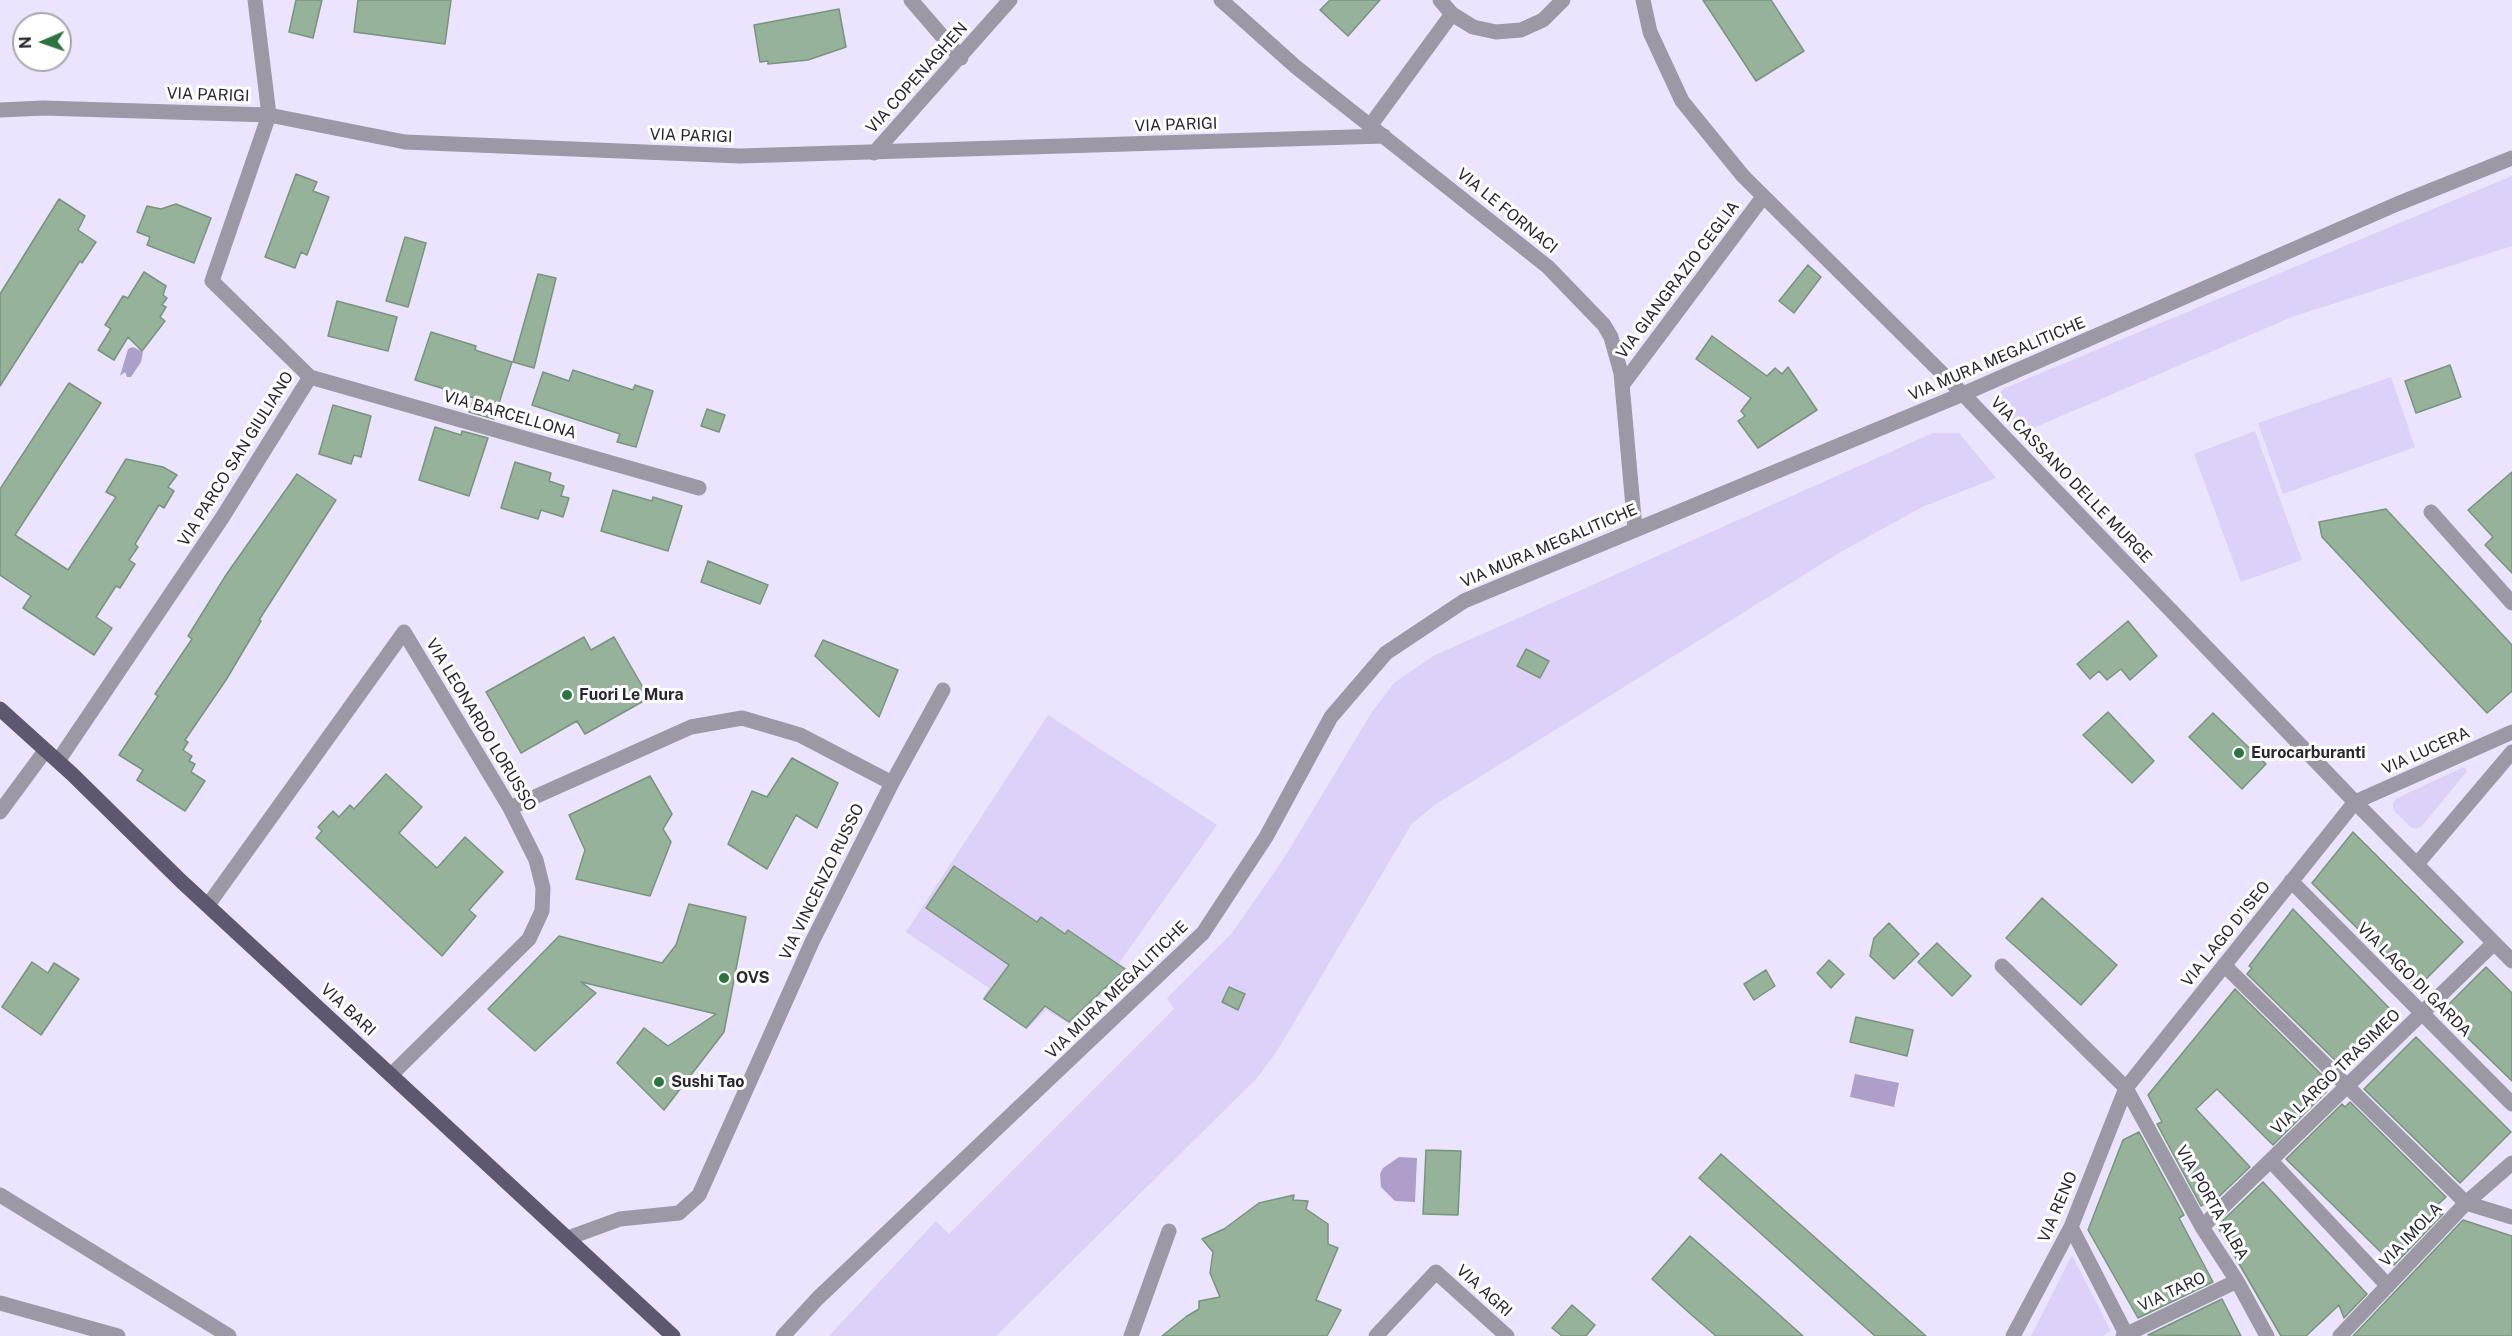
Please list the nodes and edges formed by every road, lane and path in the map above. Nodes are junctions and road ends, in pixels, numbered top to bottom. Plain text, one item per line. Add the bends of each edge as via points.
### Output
1 (255, 0) edge
2 (911, 0) edge
3 (1010, 0) edge
4 (1221, 0) edge
5 (1440, 0) edge
6 (1563, 0) edge
7 (1643, 0) edge
8 (1452, 14) junction
9 (961, 58) junction
10 (0, 110) edge
11 (269, 115) junction
12 (1370, 126) junction
13 (1384, 136) junction
14 (874, 153) junction
15 (2512, 158) edge
16 (1763, 197) junction
17 (310, 377) junction
18 (1623, 384) junction
19 (1963, 394) junction
20 (699, 488) dead end
21 (2431, 513) dead end
22 (1635, 529) junction
23 (2512, 603) edge
24 (943, 690) dead end
25 (0, 709) edge
26 (2512, 732) edge
27 (45, 751) junction
28 (2511, 756) edge
29 (58, 761) junction
30 (892, 783) junction
31 (2355, 802) junction
32 (510, 808) junction
33 (0, 812) edge
34 (2416, 864) junction
35 (2291, 881) junction
36 (208, 905) junction
37 (2494, 943) junction
38 (2512, 961) edge
39 (2224, 965) junction
40 (2002, 966) dead end
41 (2421, 1014) junction
42 (391, 1075) junction
43 (2346, 1086) junction
44 (2126, 1088) junction
45 (2512, 1104) edge
46 (2271, 1161) junction
47 (2512, 1163) edge
48 (0, 1195) edge
49 (2466, 1203) junction
50 (2512, 1217) edge
51 (2071, 1227) junction
52 (2202, 1227) junction
53 (1168, 1231) dead end
54 (568, 1238) junction
55 (2237, 1281) junction
56 (2388, 1286) junction
57 (0, 1303) edge
58 (2125, 1335) edge
59 (118, 1336) edge
60 (229, 1336) edge
61 (673, 1336) edge
62 (783, 1336) edge
63 (1131, 1336) edge
64 (1376, 1336) edge
65 (1507, 1336) edge
66 (2013, 1336) edge
67 (2267, 1336) edge
68 (2340, 1336) edge

1 - 11 street
2 - 9 street
3 - 9 street, VIA COPENAGHEN
4 - 12 street, VIA LE FORNACI
5 - 8 street
6 - 8 street via 1543,20 1521,30 1489,31 1473,27
7 - 16 street, VIA CASSANO DELLE MURGE via 1650,32 1682,101
8 - 12 street
9 - 14 street, VIA COPENAGHEN
10 - 11 street, VIA PARIGI
11 - 14 street, VIA PARIGI via 405,142 740,156
11 - 17 street, VIA PARCO SAN GIULIANO via 212,281
12 - 13 street, VIA LE FORNACI
13 - 14 street, VIA PARIGI
13 - 18 street, VIA LE FORNACI via 1548,267 1608,331
15 - 19 street, VIA MURA MEGALITICHE via 2397,204
16 - 18 street, VIA GIANGRAZIO CEGLIA
16 - 19 street, VIA CASSANO DELLE MURGE
17 - 20 street, VIA BARCELLONA
17 - 29 street, VIA PARCO SAN GIULIANO via 222,518
18 - 22 street, VIA LE FORNACI
19 - 22 street, VIA MURA MEGALITICHE
19 - 31 street, VIA CASSANO DELLE MURGE
21 - 23 street
22 - 62 street, VIA MURA MEGALITICHE via 1464,601 1386,653 1331,717 1266,837 1203,933 818,1298
24 - 30 street, VIA VINCENZO RUSSO
25 - 27 main road, VIA BARI
26 - 31 street, VIA LUCERA
27 - 29 main road, VIA BARI
27 - 33 street
28 - 34 street
29 - 36 main road, VIA BARI
30 - 32 street via 800,735 742,718 691,727
30 - 54 street, VIA VINCENZO RUSSO via 787,995 699,1195 679,1213 620,1219
31 - 34 street, VIA CASSANO DELLE MURGE
31 - 35 street, VIA LAGO D'ISEO
32 - 36 street, VIA LEONARDO LORUSSO via 404,632
32 - 42 street, VIA LEONARDO LORUSSO via 536,860 543,888 542,911 536,926 529,939
34 - 37 street, VIA CASSANO DELLE MURGE
35 - 39 street, VIA LAGO D'ISEO
35 - 41 street, VIA LAGO DI GARDA
36 - 42 main road, VIA BARI
37 - 38 street, VIA CASSANO DELLE MURGE
37 - 41 street, VIA LARGO TRASIMEO
39 - 43 street
39 - 44 street, VIA LAGO D'ISEO
40 - 44 street, VIA PORTA ALBA
41 - 43 street, VIA LARGO TRASIMEO
41 - 45 street, VIA LAGO DI GARDA
42 - 54 main road, VIA BARI
43 - 46 street, VIA LARGO TRASIMEO
43 - 49 street
44 - 51 street, VIA RENO
44 - 52 street, VIA PORTA ALBA
46 - 52 street, VIA LARGO TRASIMEO
46 - 56 street
47 - 49 street, VIA IMOLA
48 - 60 street
49 - 50 street
49 - 56 street, VIA IMOLA
51 - 58 street
51 - 66 street, VIA RENO
52 - 55 street, VIA PORTA ALBA
53 - 63 street
54 - 61 main road, VIA BARI
55 - 58 street, VIA TARO
55 - 67 street, VIA PORTA ALBA
56 - 68 street, VIA IMOLA
57 - 59 street
64 - 65 street, VIA AGRI via 1436,1272

